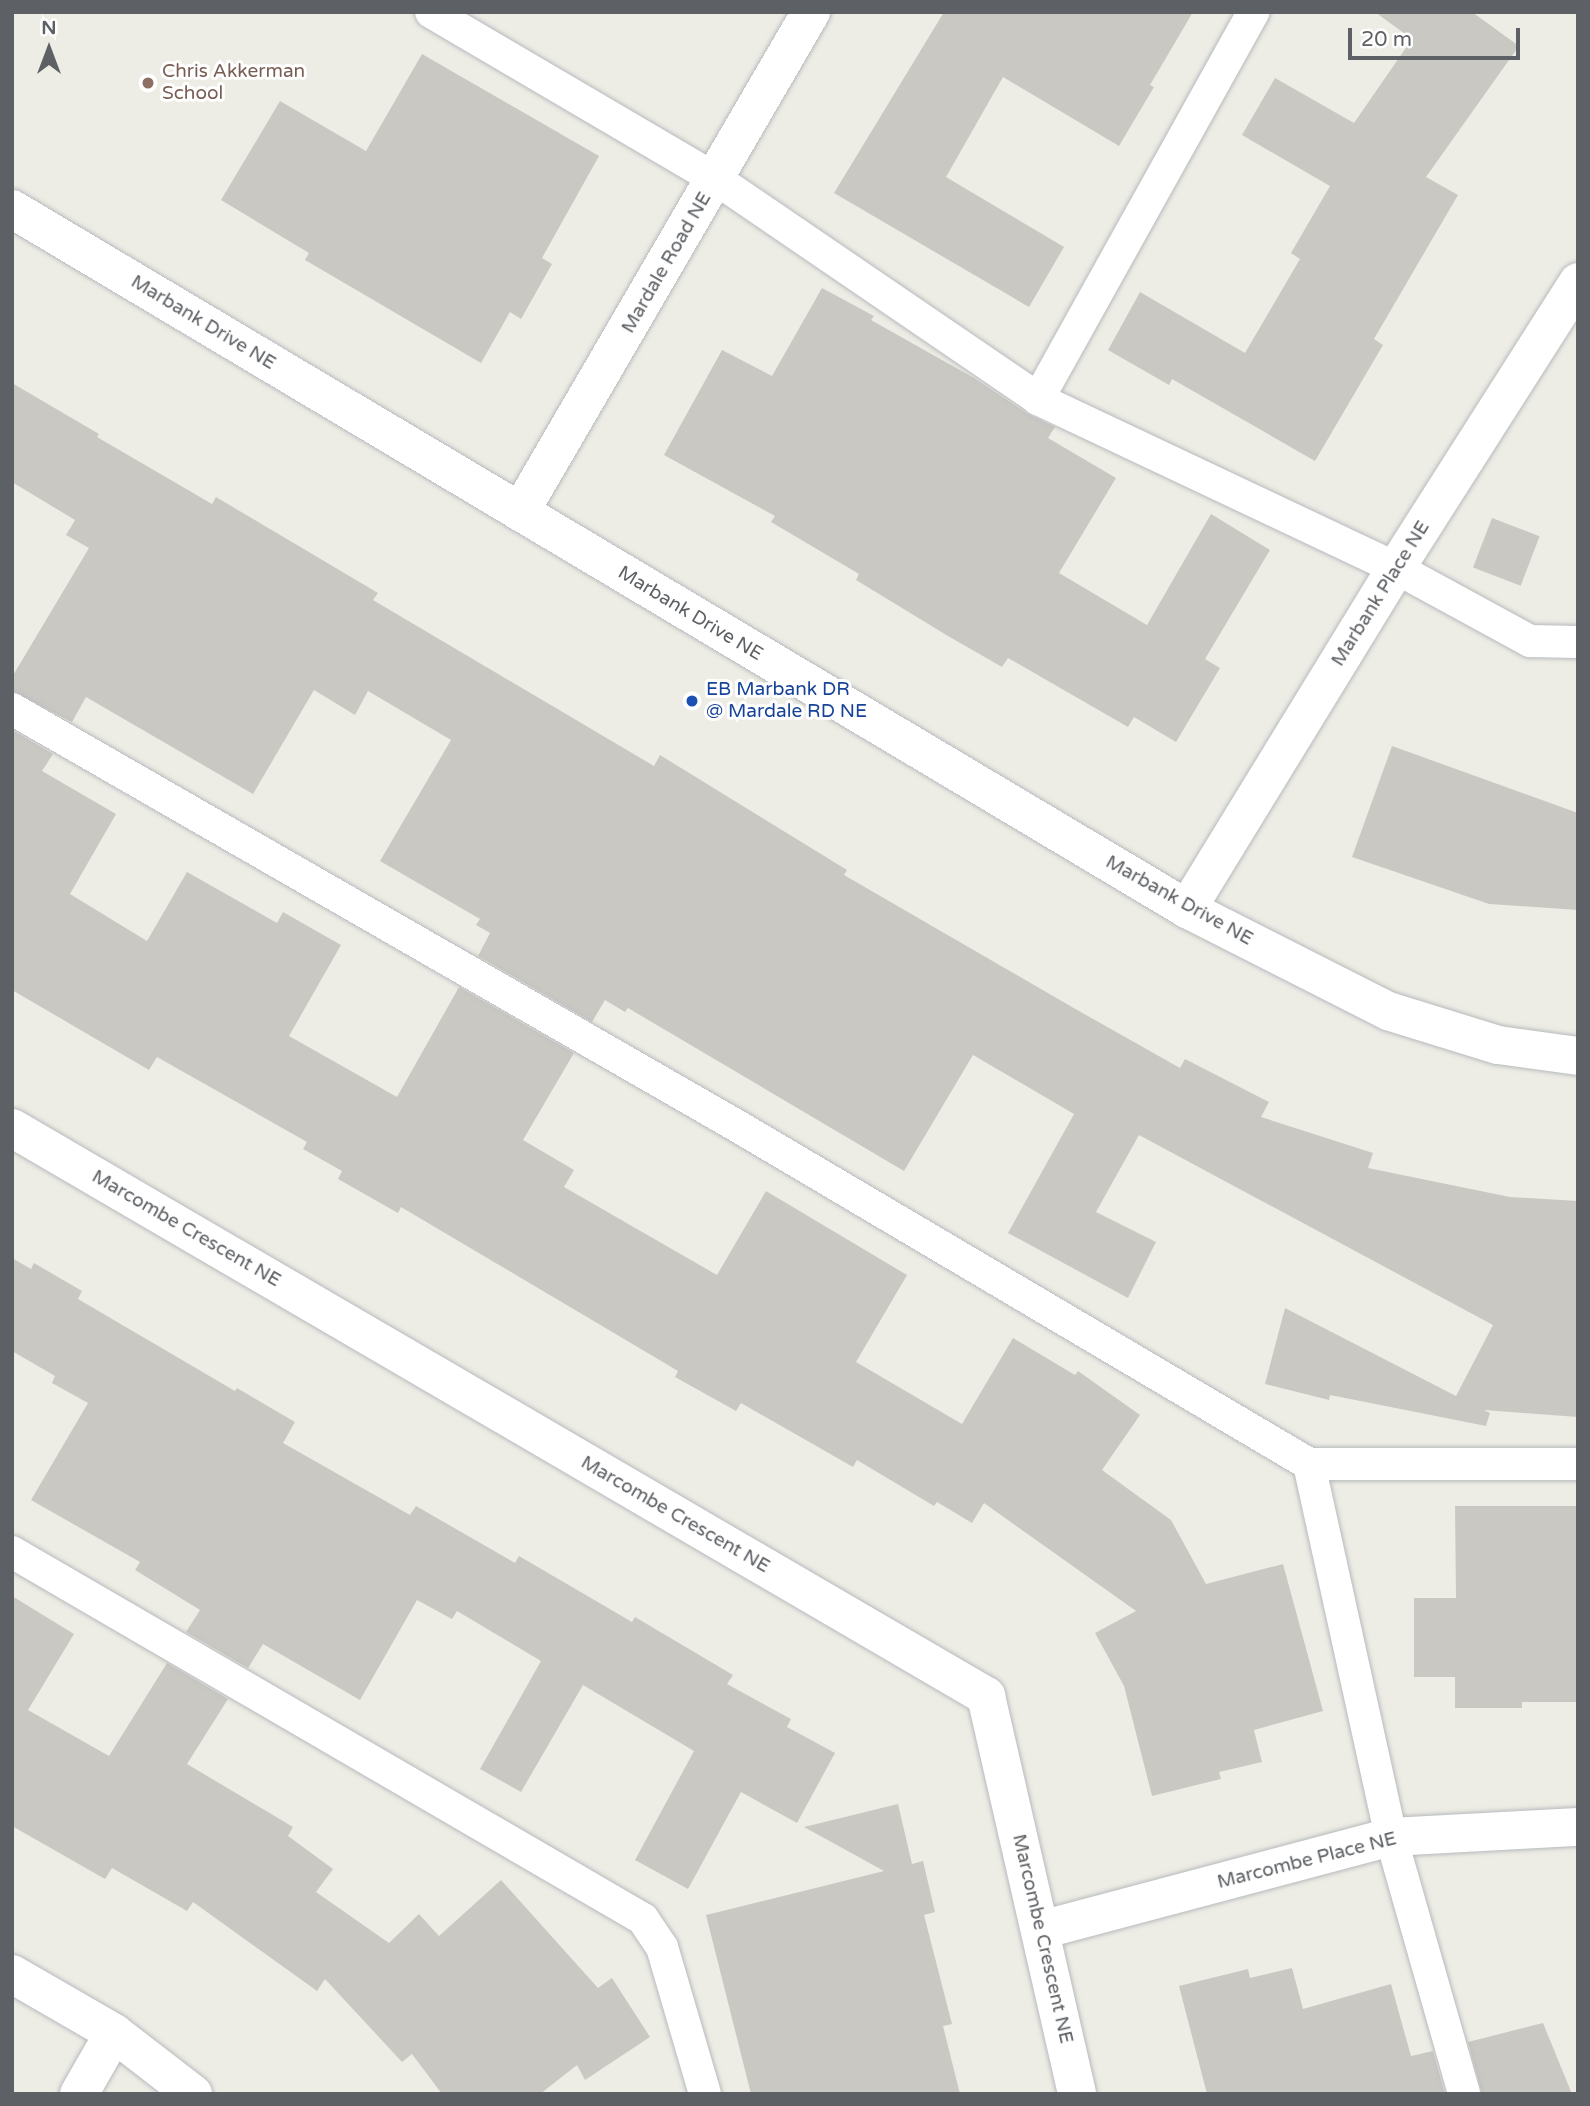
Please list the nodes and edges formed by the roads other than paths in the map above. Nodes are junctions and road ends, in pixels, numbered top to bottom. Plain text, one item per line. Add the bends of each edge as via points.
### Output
1 (431, 12) edge
2 (811, 12) edge
3 (1253, 12) edge
4 (716, 179) junction
5 (12, 209) edge
6 (1578, 282) edge
7 (1038, 399) junction
8 (520, 512) junction
9 (1396, 568) junction
10 (1578, 642) edge
11 (12, 709) edge
12 (1187, 909) junction
13 (1578, 1056) edge
14 (12, 1128) edge
15 (1309, 1464) junction
16 (1578, 1464) edge
17 (12, 1552) edge
18 (1578, 1826) edge
19 (1391, 1837) junction
20 (1041, 1930) junction
21 (12, 1974) edge
22 (114, 2034) junction
23 (79, 2094) edge
24 (193, 2094) edge
25 (705, 2094) edge
26 (1077, 2094) edge
27 (1464, 2094) edge

1 - 4 lane
2 - 4 street, Mardale Road NE
3 - 7 lane
4 - 7 lane
4 - 8 street, Mardale Road NE
5 - 8 street, Marbank Drive NE
6 - 9 street, Marbank Place NE
7 - 9 lane
8 - 12 street, Marbank Drive NE
9 - 10 lane via 1530,641
9 - 12 street, Marbank Place NE
11 - 15 lane via 744,1130
12 - 13 street, Marbank Drive NE via 1388,1011 1498,1045
14 - 20 street, Marcombe Crescent NE via 986,1696
15 - 16 lane
15 - 19 lane
17 - 25 lane via 643,1919 662,1947
18 - 19 street, Marcombe Place NE
19 - 20 street, Marcombe Place NE
19 - 27 lane
20 - 26 street, Marcombe Crescent NE
21 - 22 street
22 - 23 street
22 - 24 street

